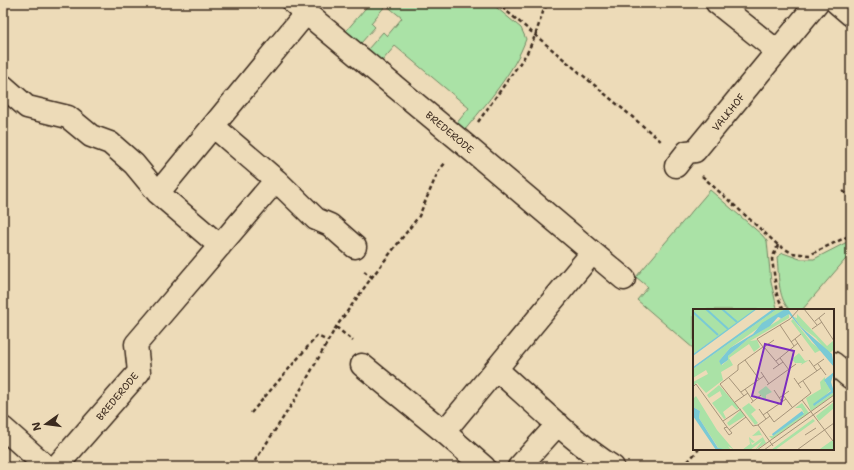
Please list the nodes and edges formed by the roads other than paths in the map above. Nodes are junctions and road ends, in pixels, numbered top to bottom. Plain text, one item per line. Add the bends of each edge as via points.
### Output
1 (717, 3) edge
2 (816, 3) edge
3 (837, 3) edge
4 (300, 8) edge
5 (851, 15) edge
6 (777, 51) junction
7 (3, 86) edge
8 (213, 126) junction
9 (676, 166) dead end
10 (276, 180) junction
11 (158, 193) junction
12 (220, 246) junction
13 (355, 247) dead end
14 (592, 252) junction
15 (624, 279) dead end
16 (834, 364) edge
17 (362, 365) dead end
18 (496, 369) junction
19 (851, 378) edge
20 (558, 424) junction
21 (3, 428) edge
22 (444, 432) junction
23 (47, 467) edge
24 (56, 467) edge
25 (484, 467) edge
26 (519, 467) edge
27 (613, 467) edge

1 - 6 street
2 - 6 street, VALKHOF
3 - 5 street
4 - 8 street, BREDERODE
4 - 14 street, BREDERODE
6 - 9 street, VALKHOF via 695,151 687,152
7 - 11 street via 27,107 68,117 91,136 110,143 134,164
8 - 10 street
8 - 11 street, BREDERODE
10 - 12 street, BREDERODE
10 - 13 street via 316,219 330,225
11 - 12 street
12 - 24 street, BREDERODE via 136,344 139,372
14 - 15 street, BREDERODE
14 - 18 street
16 - 19 street
17 - 22 street
18 - 20 street
18 - 22 street
20 - 26 street
20 - 27 street
21 - 23 street
22 - 25 street

